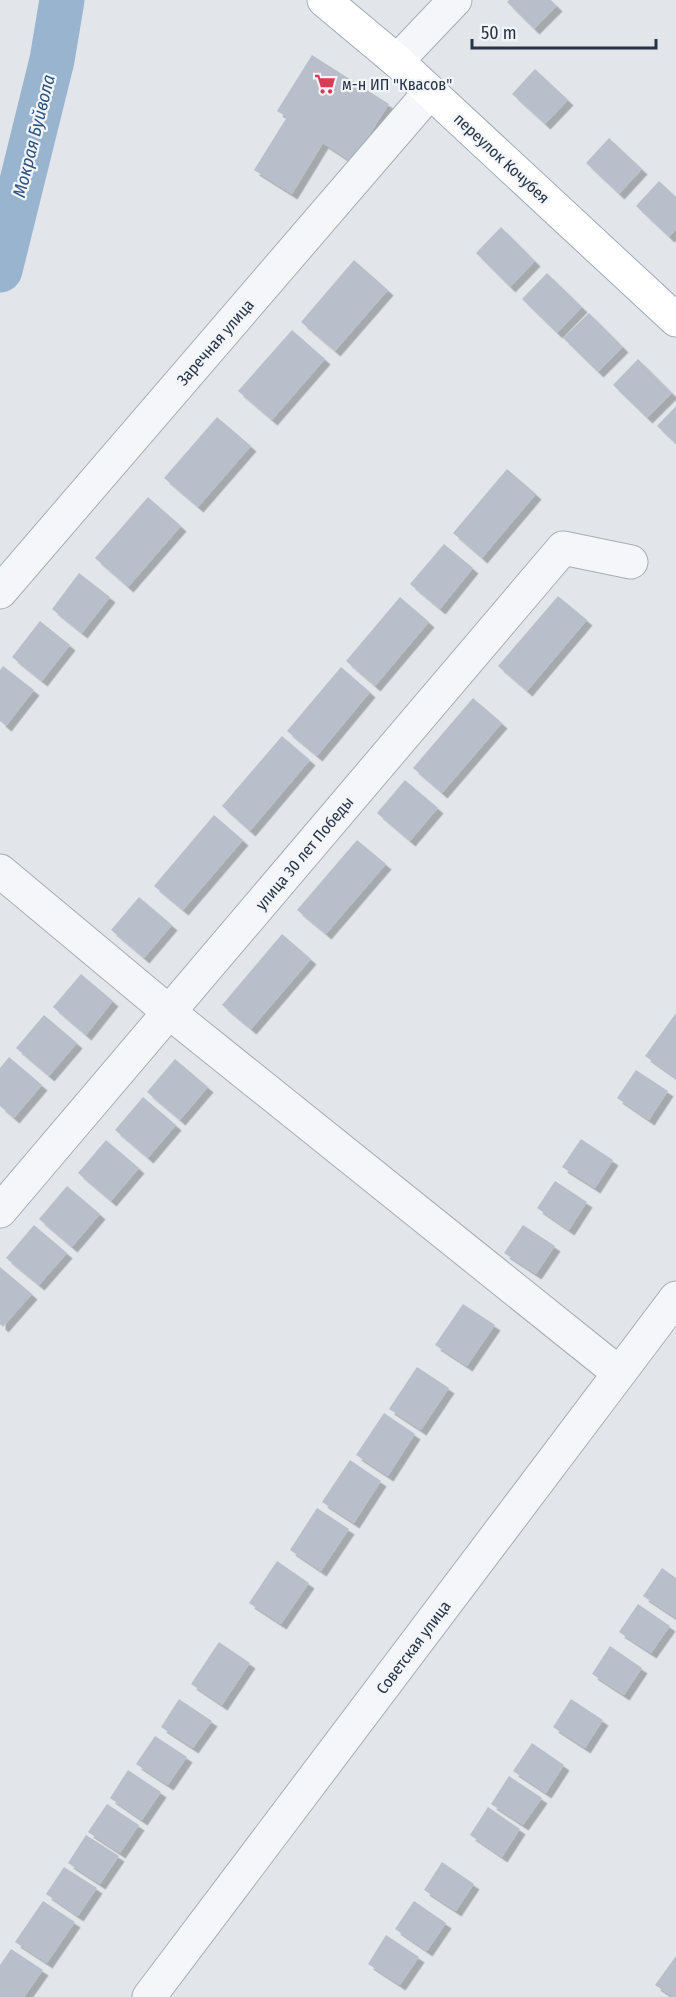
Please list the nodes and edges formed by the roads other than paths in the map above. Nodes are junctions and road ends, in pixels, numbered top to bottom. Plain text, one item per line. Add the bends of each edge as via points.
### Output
1 (324, 0) edge
2 (455, 0) edge
3 (397, 61) junction
4 (430, 92) junction
5 (676, 320) edge
6 (630, 562) dead end
7 (0, 592) edge
8 (0, 871) edge
9 (169, 1012) junction
10 (0, 1211) edge
11 (676, 1298) edge
12 (619, 1373) junction
13 (149, 1997) edge

1 - 3 main road, переулок Кочубея
2 - 3 street
3 - 4 main road, переулок Кочубея
4 - 5 main road, переулок Кочубея
4 - 7 street, Заречная улица
6 - 9 street, улица 30 лет Победы via 563,548
8 - 9 street
9 - 10 street, улица 30 лет Победы
9 - 12 street
11 - 12 street, Советская улица
12 - 13 street, Советская улица

